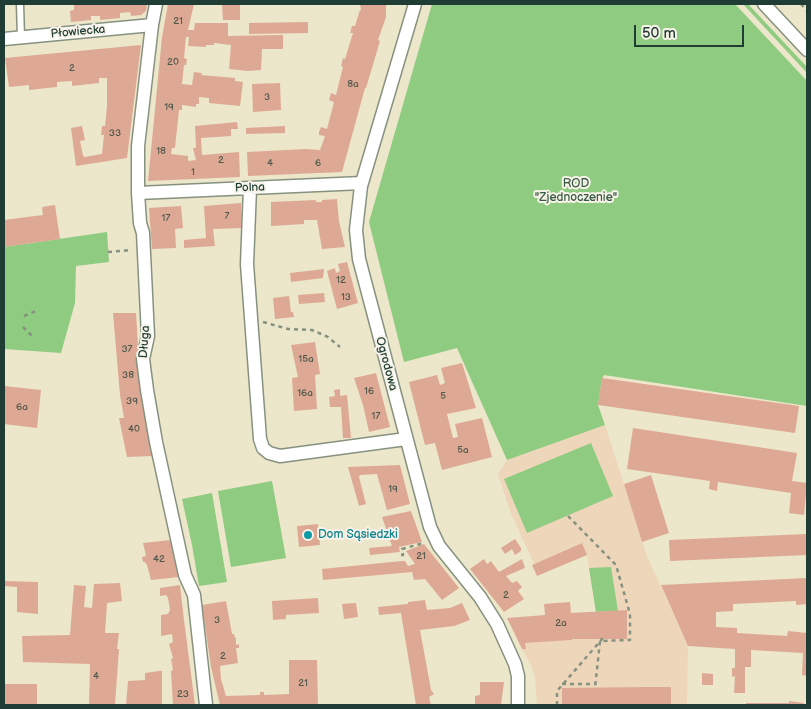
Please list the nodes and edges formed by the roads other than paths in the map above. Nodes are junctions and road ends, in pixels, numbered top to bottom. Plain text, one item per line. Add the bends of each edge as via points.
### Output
1 (20, 4) edge
2 (156, 4) edge
3 (415, 4) edge
4 (764, 4) edge
5 (152, 25) junction
6 (21, 38) junction
7 (4, 39) edge
8 (807, 50) edge
9 (362, 183) junction
10 (250, 188) junction
11 (138, 193) junction
12 (406, 439) junction
13 (206, 705) edge
14 (518, 705) edge

1 - 6 lane
2 - 5 street, Długa
3 - 9 street, Ogrodowa
4 - 8 street
5 - 6 street, Płowiecka
5 - 11 street, Długa via 138,138
6 - 7 street, Płowiecka
9 - 10 street, Polna
9 - 12 street, Ogrodowa via 356,230 358,260
10 - 11 street, Polna
10 - 12 street via 247,264 262,448 275,455 288,455
11 - 13 street, Długa via 148,336 143,359 147,390 185,575 194,595
12 - 14 street, Ogrodowa via 434,537 480,597 507,644 518,676

